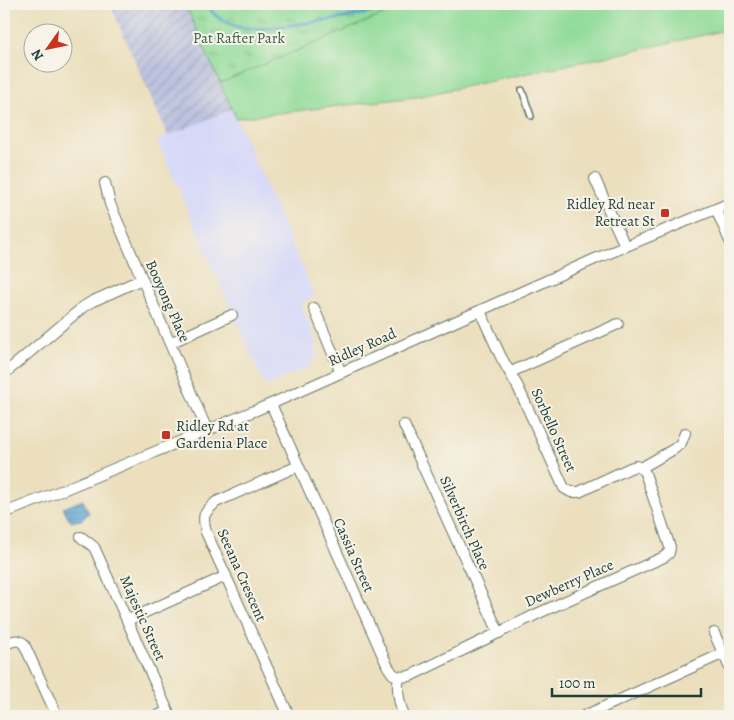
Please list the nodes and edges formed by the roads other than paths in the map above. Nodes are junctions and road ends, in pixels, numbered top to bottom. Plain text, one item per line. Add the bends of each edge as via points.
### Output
1 (522, 90) dead end
2 (531, 116) dead end
3 (595, 179) dead end
4 (106, 183) dead end
5 (730, 203) edge
6 (716, 209) junction
7 (730, 241) edge
8 (625, 246) junction
9 (142, 279) junction
10 (314, 308) dead end
11 (480, 311) junction
12 (232, 315) dead end
13 (618, 324) dead end
14 (170, 343) junction
15 (511, 372) junction
16 (340, 373) junction
17 (4, 374) edge
18 (271, 404) junction
19 (404, 425) dead end
20 (208, 430) junction
21 (685, 433) dead end
22 (298, 466) junction
23 (641, 468) junction
24 (4, 513) edge
25 (81, 537) dead end
26 (226, 576) junction
27 (128, 620) junction
28 (714, 632) dead end
29 (499, 633) junction
30 (4, 645) edge
31 (724, 653) junction
32 (730, 668) edge
33 (399, 677) junction
34 (607, 706) junction
35 (169, 714) edge
36 (57, 716) edge
37 (157, 716) edge
38 (289, 716) edge
39 (404, 716) edge
40 (584, 716) edge
41 (611, 716) edge

1 - 2 lane
3 - 8 street
4 - 9 street, Booyong Place via 110,204
5 - 6 street, Ridley Road
6 - 7 street
6 - 8 street, Ridley Road
8 - 11 street, Ridley Road
9 - 14 street, Booyong Place
9 - 17 street via 83,307
10 - 16 street
11 - 15 street, Sorbello Street
11 - 16 street, Ridley Road
12 - 14 street
13 - 15 street
14 - 20 street, Booyong Place
15 - 23 street, Sorbello Street via 564,488 579,492 630,468
16 - 18 street, Ridley Road
18 - 20 street, Ridley Road
18 - 22 street, Cassia Street
19 - 29 street, Silverbirch Place
20 - 24 street, Ridley Road
21 - 23 street, Sorbello Street via 674,449
22 - 26 street, Seeana Crescent via 216,502 206,511 203,520 206,532
22 - 33 street, Cassia Street via 388,667
23 - 29 street, Dewberry Place via 670,547 669,553
25 - 27 street, Majestic Street via 94,547
26 - 27 street
26 - 38 street, Seeana Crescent
27 - 35 street, Majestic Street
28 - 31 street
29 - 33 street, Dewberry Place via 410,676
30 - 36 street via 15,640 24,644
31 - 32 street
31 - 34 street
33 - 39 street via 397,693
34 - 40 street
34 - 41 street
35 - 37 street

